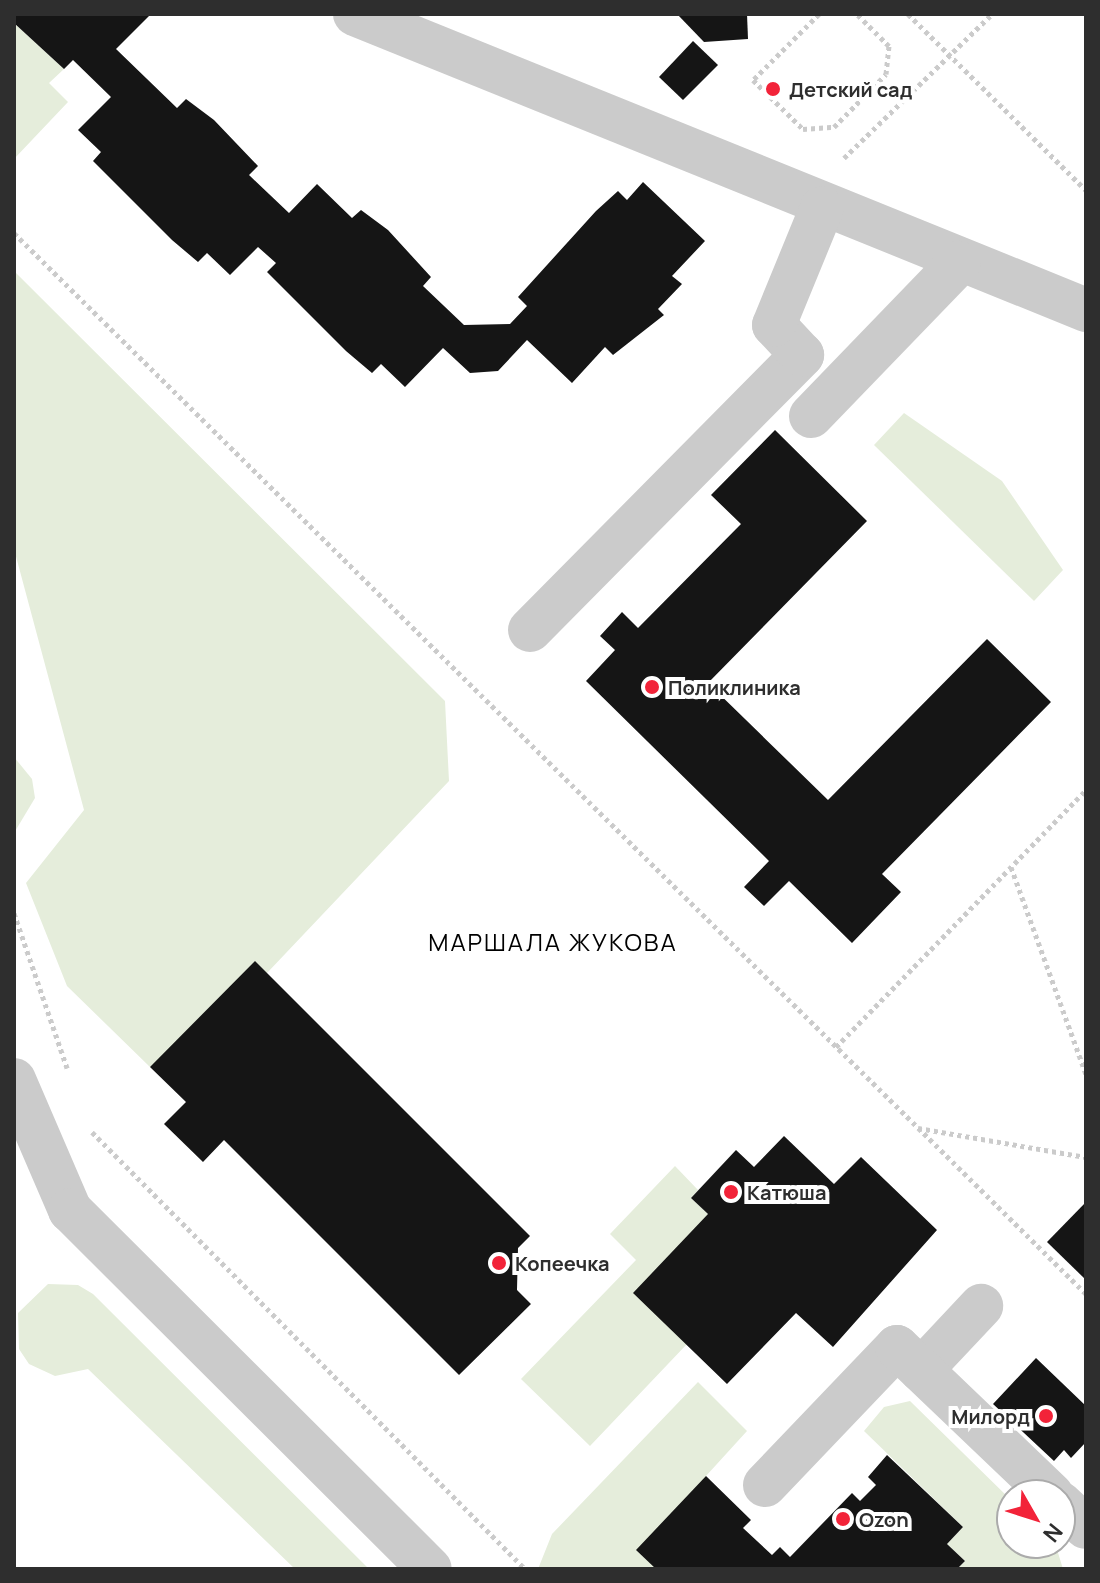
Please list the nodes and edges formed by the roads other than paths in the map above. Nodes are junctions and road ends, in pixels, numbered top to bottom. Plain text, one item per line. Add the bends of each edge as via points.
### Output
1 (355, 14) edge
2 (822, 208) junction
3 (959, 263) junction
4 (1086, 310) edge
5 (811, 416) dead end
6 (530, 630) dead end
7 (17, 1100) edge
8 (981, 1306) dead end
9 (921, 1370) junction
10 (1035, 1479) edge
11 (765, 1485) dead end
12 (430, 1569) edge

1 - 2 street
2 - 3 street
2 - 6 street via 774,325 802,355
3 - 4 street
3 - 5 street
7 - 12 street via 70,1210
8 - 9 street
9 - 10 street
9 - 11 street via 897,1347

